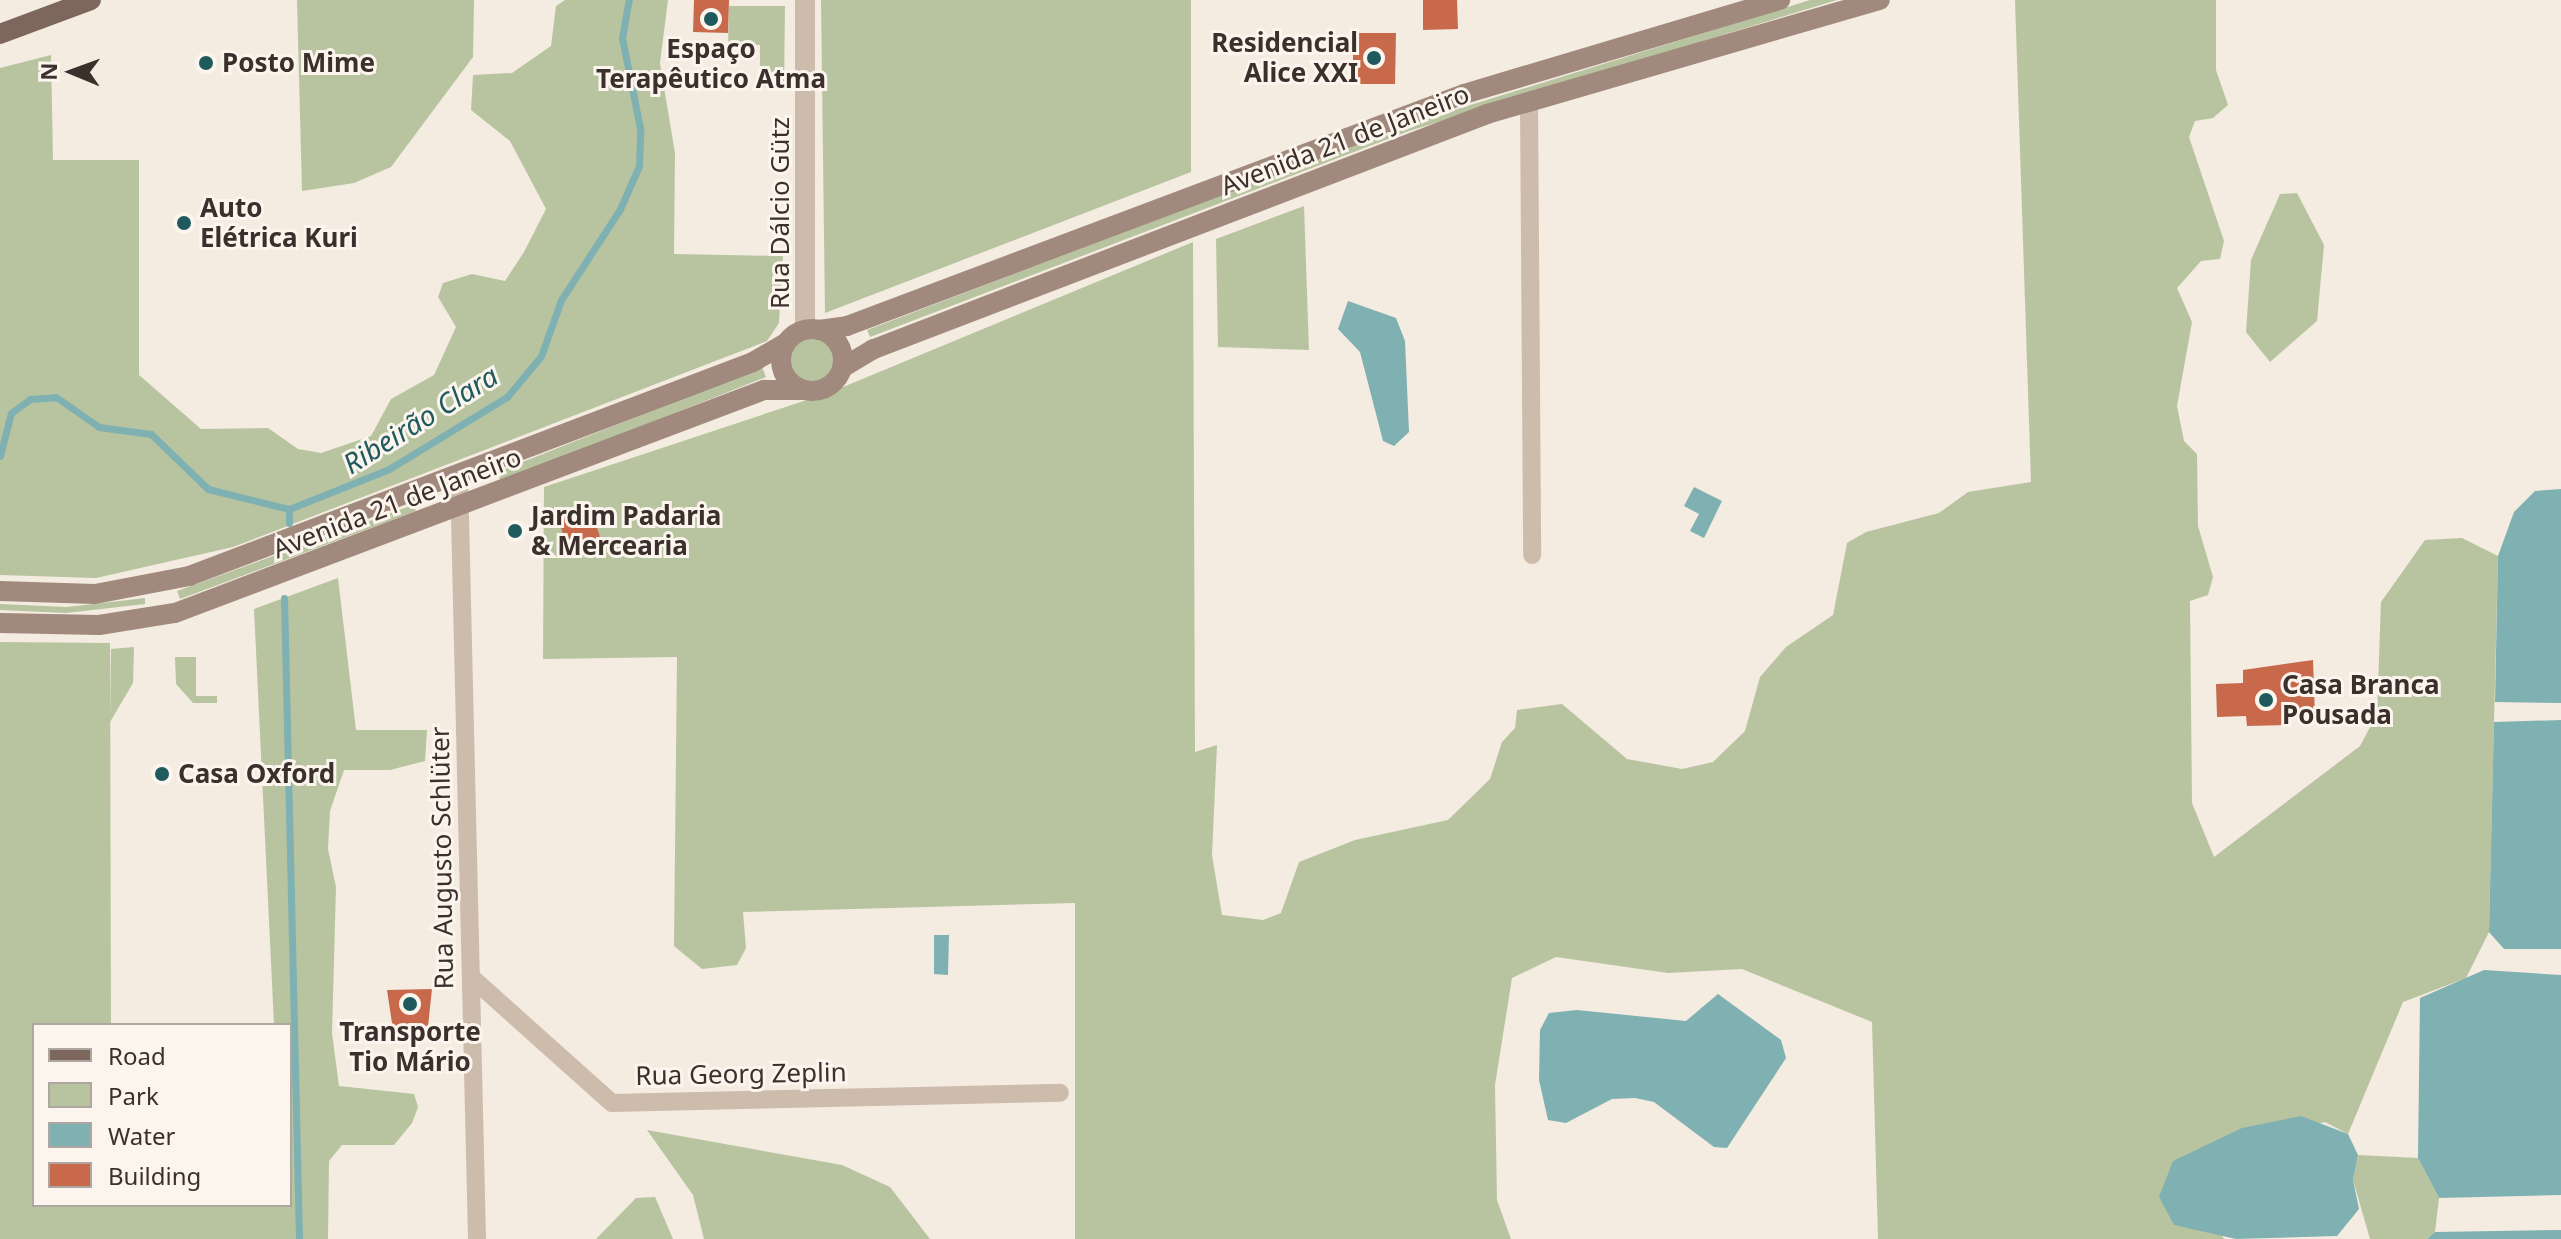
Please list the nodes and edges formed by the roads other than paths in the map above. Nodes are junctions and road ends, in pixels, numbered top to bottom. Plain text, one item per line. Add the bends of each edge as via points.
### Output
1 (91, 0) edge
2 (805, 0) edge
3 (1780, 0) edge
4 (1880, 0) edge
5 (0, 34) edge
6 (1529, 101) junction
7 (812, 330) junction
8 (786, 343) junction
9 (842, 368) junction
10 (804, 390) junction
11 (459, 475) junction
12 (460, 507) junction
13 (1532, 555) dead end
14 (156, 585) junction
15 (0, 591) edge
16 (156, 618) junction
17 (0, 623) edge
18 (471, 977) junction
19 (1060, 1093) dead end
20 (477, 1239) edge

1 - 5 main road
2 - 7 street, Rua Dálcio Gütz
3 - 7 main road, Avenida 21 de Janeiro via 1516,76 847,326
4 - 6 main road, Avenida 21 de Janeiro
6 - 9 main road, Avenida 21 de Janeiro via 960,315
6 - 13 street
7 - 8 main road
7 - 9 main road via 841,348
8 - 10 main road via 783,371
8 - 11 main road, Avenida 21 de Janeiro via 753,362
9 - 10 main road via 823,389
10 - 12 main road, Avenida 21 de Janeiro via 764,390
11 - 12 street, Rua Augusto Schlüter
11 - 14 main road, Avenida 21 de Janeiro
12 - 16 main road, Avenida 21 de Janeiro
12 - 18 street, Rua Augusto Schlüter
14 - 15 main road, Avenida 21 de Janeiro via 80,595
14 - 16 main road
16 - 17 main road, Avenida 21 de Janeiro via 64,627
18 - 19 street, Rua Georg Zeplin via 612,1103
18 - 20 street, Rua Augusto Schlüter

